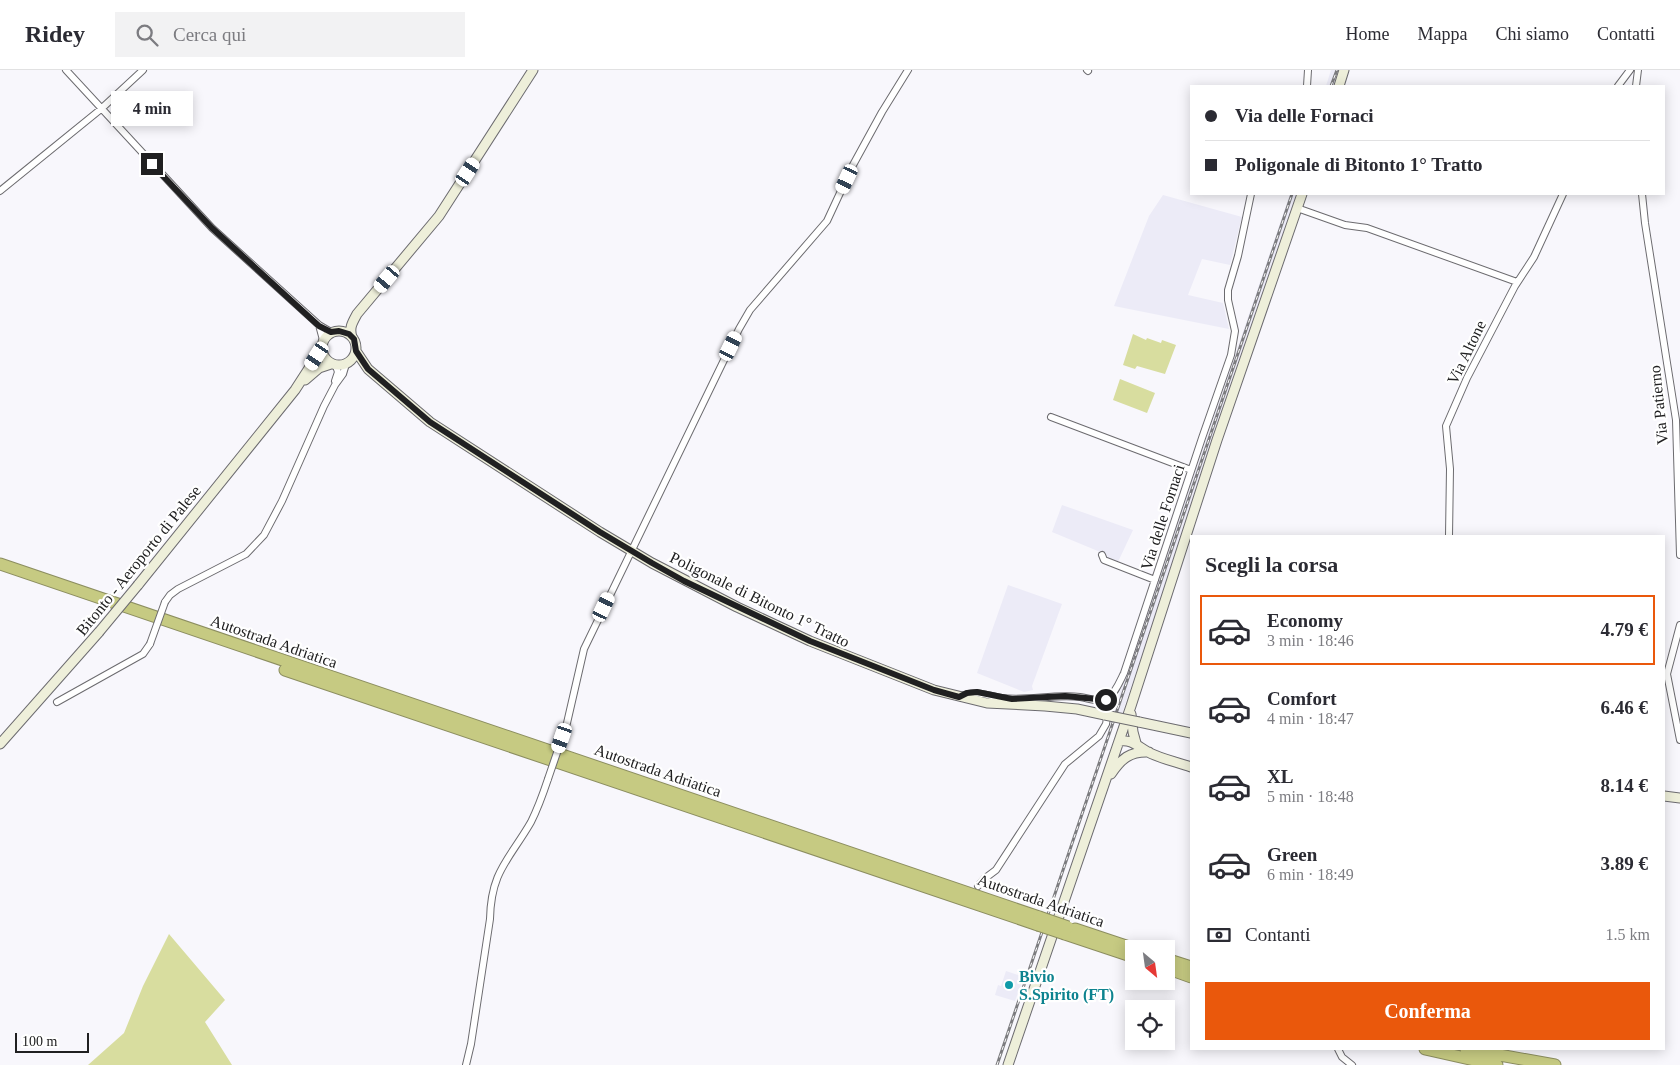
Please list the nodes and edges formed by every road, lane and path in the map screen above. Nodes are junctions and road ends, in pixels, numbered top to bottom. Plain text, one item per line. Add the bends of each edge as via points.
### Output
1 (66, 70) edge
2 (143, 70) edge
3 (533, 70) edge
4 (908, 70) edge
5 (1308, 70) edge
6 (1344, 70) edge
7 (1630, 70) edge
8 (1638, 70) edge
9 (1307, 85) edge
10 (1338, 85) edge
11 (1619, 85) edge
12 (1636, 85) edge
13 (101, 109) junction
14 (0, 191) edge
15 (1251, 195) edge
16 (1302, 195) edge
17 (1563, 195) edge
18 (1642, 195) edge
19 (1297, 208) junction
20 (1517, 282) junction
21 (357, 314) junction
22 (319, 326) junction
23 (333, 332) junction
24 (352, 337) junction
25 (322, 343) junction
26 (356, 351) junction
27 (348, 363) junction
28 (333, 365) junction
29 (368, 369) junction
30 (334, 385) junction
31 (295, 390) junction
32 (1051, 417) dead end
33 (1191, 470) junction
34 (1449, 535) edge
35 (632, 550) junction
36 (1102, 555) dead end
37 (1680, 555) edge
38 (0, 564) edge
39 (0, 572) edge
40 (1155, 580) junction
41 (1680, 625) edge
42 (1112, 694) junction
43 (959, 697) junction
44 (57, 702) dead end
45 (1131, 706) junction
46 (1190, 733) edge
47 (1680, 740) edge
48 (1119, 741) junction
49 (1, 743) edge
50 (1137, 748) junction
51 (1190, 767) edge
52 (1105, 782) junction
53 (1665, 796) edge
54 (1680, 798) edge
55 (978, 886) dead end
56 (1038, 921) junction
57 (1066, 930) junction
58 (1125, 946) edge
59 (1125, 953) edge
60 (1175, 962) edge
61 (1190, 967) edge
62 (1175, 971) edge
63 (1190, 977) edge
64 (1338, 1050) edge
65 (1430, 1050) edge
66 (1472, 1050) edge
67 (466, 1065) edge
68 (1008, 1065) edge
69 (1352, 1065) edge
70 (1497, 1065) edge
71 (1555, 1065) edge

1 - 13 street
2 - 13 street
3 - 21 main road via 439,216
4 - 35 street via 861,150 827,221 750,310
5 - 9 street
6 - 10 main road
7 - 11 street
8 - 12 street
13 - 14 street
13 - 22 street via 212,228
15 - 33 street, Via delle Fornaci via 1228,290 1234,344
16 - 19 main road
17 - 20 street, Via Altone via 1534,257
18 - 37 street, Via Patierno via 1676,420
19 - 20 street via 1345,225 1366,228
19 - 45 main road
20 - 34 street, Via Altone via 1446,426 1450,469
21 - 23 main road
21 - 24 main road via 350,331
22 - 23 street
22 - 25 street
23 - 24 main road via 344,332
23 - 25 main road
24 - 26 main road
25 - 28 main road via 323,356
25 - 31 main road
26 - 27 main road
26 - 29 main road
27 - 28 main road
27 - 29 main road
27 - 30 street
28 - 30 street via 338,372
28 - 31 main road via 319,368
29 - 35 main road, Poligonale di Bitonto 1° Tratto via 430,422
30 - 44 street, bridge via 264,535 246,554 170,595 143,654
31 - 49 main road, Bitonto - Aeroporto di Palese, bridge via 99,632
32 - 33 street
33 - 40 street, Via delle Fornaci
35 - 43 main road, Poligonale di Bitonto 1° Tratto via 684,581 810,641
35 - 67 street, bridge via 584,649 568,723 540,803 496,877
36 - 40 street via 1104,560
38 - 56 highway, Autostrada Adriatica
39 - 56 highway, Autostrada Adriatica
40 - 42 street, Via delle Fornaci via 1124,673
41 - 47 street via 1667,674
42 - 43 street via 1106,700 1065,696 1012,699 977,692
42 - 55 street, Via delle Fornaci via 1106,724 1099,736 1066,764 996,870
43 - 46 main road, Poligonale di Bitonto 1° Tratto, bridge via 987,703 1077,709
45 - 48 main road
45 - 50 main road via 1132,732
48 - 50 main road
48 - 52 main road
50 - 51 main road
50 - 52 main road via 1118,764
52 - 68 main road
53 - 54 main road
56 - 57 highway, Autostrada Adriatica, bridge
57 - 58 highway, Autostrada Adriatica
57 - 59 highway, Autostrada Adriatica
60 - 61 highway
62 - 63 highway
64 - 69 street
65 - 70 highway
66 - 71 highway

